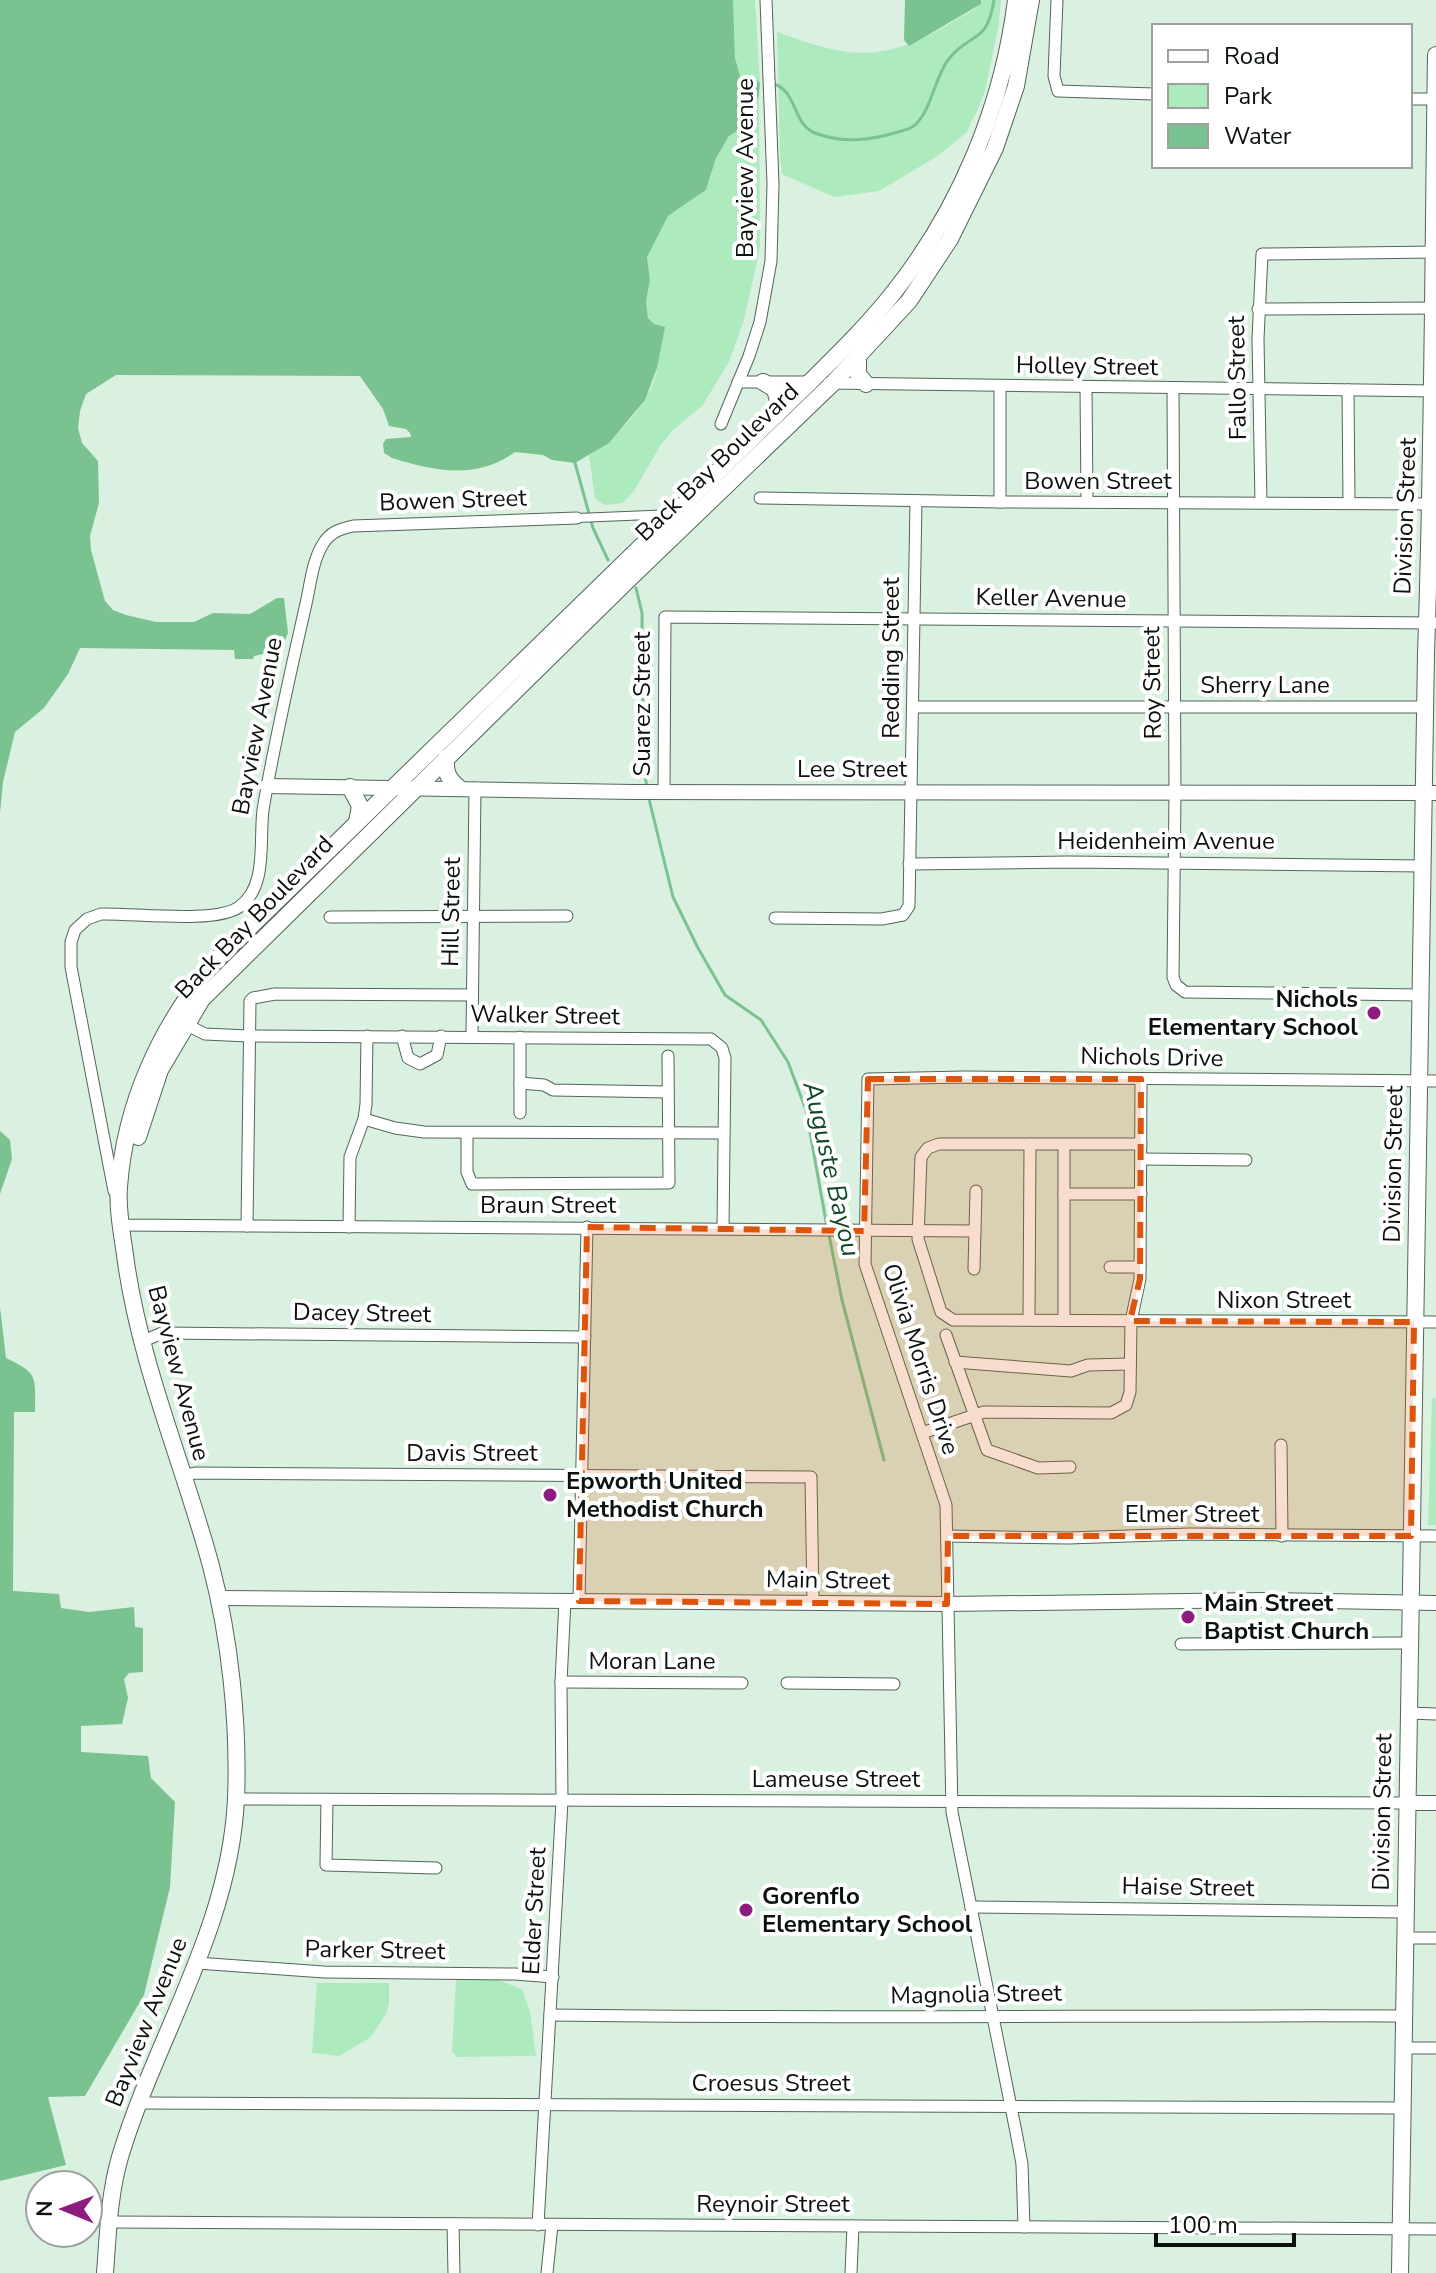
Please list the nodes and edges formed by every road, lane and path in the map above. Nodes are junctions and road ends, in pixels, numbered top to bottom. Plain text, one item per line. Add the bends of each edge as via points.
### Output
1 (766, 0) edge
2 (1057, 0) edge
3 (1026, 1) edge
4 (1436, 55) edge
5 (1152, 94) edge
6 (1412, 99) edge
7 (1436, 99) edge
8 (1434, 166) edge
9 (1434, 252) edge
10 (1434, 308) edge
11 (1258, 309) junction
12 (858, 358) junction
13 (738, 382) junction
14 (763, 382) junction
15 (810, 382) junction
16 (833, 383) junction
17 (866, 384) junction
18 (1000, 387) junction
19 (1086, 387) junction
20 (1259, 388) junction
21 (1173, 389) junction
22 (1348, 390) junction
23 (1435, 391) edge
24 (776, 415) junction
25 (721, 424) dead end
26 (760, 498) dead end
27 (916, 501) junction
28 (1000, 502) junction
29 (1087, 502) junction
30 (1174, 503) junction
31 (1261, 503) junction
32 (1349, 503) junction
33 (1432, 504) edge
34 (675, 514) junction
35 (577, 518) joint
36 (331, 534) joint
37 (665, 617) joint
38 (914, 619) junction
39 (1174, 622) junction
40 (1431, 623) edge
41 (913, 707) junction
42 (1175, 707) junction
43 (1425, 707) junction
44 (446, 758) junction
45 (267, 786) junction
46 (350, 787) junction
47 (393, 787) junction
48 (417, 787) junction
49 (467, 788) junction
50 (912, 791) junction
51 (660, 792) junction
52 (1175, 793) junction
53 (1430, 793) edge
54 (357, 822) junction
55 (1175, 863) junction
56 (909, 864) junction
57 (1422, 866) junction
58 (473, 916) junction
59 (567, 916) dead end
60 (330, 917) dead end
61 (775, 918) dead end
62 (472, 995) junction
63 (1420, 995) junction
64 (185, 1024) junction
65 (248, 1036) junction
66 (367, 1036) junction
67 (402, 1036) junction
68 (441, 1036) junction
69 (472, 1036) junction
70 (520, 1037) junction
71 (668, 1056) dead end
72 (868, 1079) joint
73 (1141, 1079) junction
74 (1418, 1081) junction
75 (1436, 1081) edge
76 (520, 1083) junction
77 (668, 1092) junction
78 (520, 1113) dead end
79 (364, 1119) junction
80 (467, 1133) junction
81 (669, 1133) junction
82 (724, 1133) junction
83 (1030, 1144) junction
84 (1064, 1144) junction
85 (1141, 1144) junction
86 (1141, 1159) junction
87 (1246, 1160) dead end
88 (976, 1191) dead end
89 (1064, 1194) junction
90 (1141, 1194) junction
91 (121, 1225) junction
92 (247, 1226) junction
93 (349, 1227) junction
94 (587, 1227) junction
95 (723, 1228) junction
96 (918, 1230) junction
97 (864, 1231) junction
98 (975, 1231) junction
99 (1110, 1267) dead end
100 (1140, 1267) junction
101 (974, 1269) dead end
102 (1029, 1319) junction
103 (1064, 1320) junction
104 (1131, 1321) junction
105 (1414, 1322) junction
106 (1436, 1322) edge
107 (946, 1335) dead end
108 (585, 1337) junction
109 (141, 1342) junction
110 (955, 1362) junction
111 (1130, 1364) junction
112 (975, 1415) junction
113 (922, 1433) junction
114 (1281, 1445) dead end
115 (1070, 1467) dead end
116 (581, 1475) junction
117 (182, 1476) junction
118 (948, 1536) junction
119 (1282, 1536) junction
120 (1411, 1536) junction
121 (1436, 1536) edge
122 (219, 1598) junction
123 (572, 1600) junction
124 (813, 1601) junction
125 (1410, 1603) junction
126 (1436, 1603) edge
127 (947, 1604) junction
128 (1409, 1643) junction
129 (1181, 1644) dead end
130 (561, 1682) junction
131 (742, 1683) dead end
132 (787, 1683) dead end
133 (894, 1684) dead end
134 (1408, 1713) junction
135 (1436, 1714) edge
136 (236, 1799) junction
137 (327, 1800) junction
138 (562, 1801) junction
139 (952, 1801) junction
140 (1407, 1803) junction
141 (1436, 1803) edge
142 (436, 1868) dead end
143 (971, 1907) junction
144 (1404, 1912) junction
145 (1404, 1938) junction
146 (1436, 1938) edge
147 (197, 1963) junction
148 (553, 1977) junction
149 (550, 2015) junction
150 (992, 2016) junction
151 (1403, 2016) junction
152 (1403, 2048) junction
153 (1436, 2048) edge
154 (140, 2103) junction
155 (545, 2104) junction
156 (1010, 2106) junction
157 (1402, 2108) junction
158 (109, 2222) junction
159 (453, 2224) junction
160 (538, 2225) junction
161 (552, 2225) junction
162 (853, 2226) junction
163 (1024, 2227) junction
164 (1400, 2229) junction
165 (1436, 2229) edge
166 (105, 2273) edge
167 (454, 2273) edge
168 (547, 2273) edge
169 (851, 2273) edge
170 (1400, 2273) edge

1 - 13 street, Bayview Avenue via 771,261 760,322
2 - 5 street via 1057,89
3 - 12 main road, Back Bay Boulevard via 1016,86 968,207 909,301
3 - 15 main road, Back Bay Boulevard via 978,147 953,202 893,293
4 - 7 main road, Division Street
6 - 7 street
7 - 8 main road, Division Street
8 - 9 main road, Division Street
9 - 10 main road, Division Street
9 - 11 street, Fallo Street via 1262,254
10 - 11 street
10 - 23 main road, Division Street
11 - 20 street, Fallo Street
12 - 16 main road, Back Bay Boulevard
12 - 17 main road via 858,374
13 - 14 street, Holley Street
13 - 25 street, Bayview Avenue
14 - 15 street, Holley Street
14 - 24 main road via 775,389
15 - 16 street, Holley Street
15 - 24 main road, Back Bay Boulevard
16 - 17 street, Holley Street
16 - 44 main road, Back Bay Boulevard
17 - 18 street, Holley Street
18 - 19 street, Holley Street
18 - 28 street
19 - 21 street, Holley Street
19 - 29 street
20 - 21 street, Holley Street
20 - 22 street, Holley Street
20 - 31 street, Fallo Street
21 - 30 street, Roy Street
22 - 23 street, Holley Street
22 - 32 street
23 - 33 main road, Division Street
24 - 34 main road, Back Bay Boulevard
26 - 27 street, Bowen Street
27 - 28 street, Bowen Street
27 - 38 street, Redding Street
28 - 29 street, Bowen Street
29 - 30 street, Bowen Street
30 - 31 street, Bowen Street
30 - 39 street, Roy Street
31 - 32 street, Bowen Street
32 - 33 street, Bowen Street
33 - 40 main road, Division Street
34 - 35 street, Bowen Street
34 - 47 main road, Back Bay Boulevard
35 - 36 street, Bowen Street via 353,526
36 - 45 street, Bayview Avenue via 316,562
37 - 38 street, Keller Avenue
37 - 51 street, Suarez Street
38 - 39 street, Keller Avenue
38 - 41 street, Redding Street
39 - 40 street, Keller Avenue
39 - 42 street, Roy Street
40 - 43 main road, Division Street
41 - 42 street, Sherry Lane
41 - 50 street, Redding Street
42 - 43 street, Sherry Lane
42 - 52 street, Roy Street
43 - 53 main road, Division Street
44 - 48 main road, Back Bay Boulevard
44 - 49 main road via 450,780
45 - 46 street, Lee Street
45 - 91 street, Bayview Avenue via 259,877 251,897 237,909 211,917 101,914 75,930 71,942 73,983
46 - 47 street, Lee Street
46 - 54 main road via 360,806
47 - 48 street, Lee Street
47 - 54 main road, Back Bay Boulevard
48 - 49 street, Lee Street
48 - 64 main road, Back Bay Boulevard via 225,974
49 - 51 street, Lee Street
49 - 58 street, Hill Street
50 - 51 street, Lee Street
50 - 52 street, Lee Street
50 - 56 street, Redding Street
52 - 53 street, Lee Street
52 - 55 street, Roy Street
53 - 57 main road, Division Street
54 - 91 main road, Back Bay Boulevard via 214,962 173,1016 135,1103 118,1189
55 - 56 street, Heidenheim Avenue
55 - 57 street, Heidenheim Avenue
55 - 63 street, Roy Street via 1173,977 1185,992
56 - 61 street, Redding Street via 907,911 896,918
57 - 63 main road, Division Street
58 - 59 street
58 - 60 street
58 - 62 street, Hill Street
62 - 65 street via 267,995 250,1001
62 - 69 street, Hill Street
63 - 74 main road, Division Street
64 - 65 street, Walker Street via 205,1034
64 - 91 main road, Back Bay Boulevard via 147,1102
65 - 66 street, Walker Street
65 - 92 street
66 - 67 street, Walker Street
66 - 79 street
67 - 68 street, Walker Street
67 - 68 street via 408,1058 420,1064 437,1055
68 - 69 street, Walker Street
69 - 70 street, Walker Street
70 - 76 street
70 - 82 street, Walker Street via 711,1039 725,1058
71 - 77 street
72 - 73 street, Nichols Drive
72 - 97 street, Olivia Morris Drive
73 - 74 street, Nichols Drive
73 - 85 street
74 - 75 street, Nichols Drive
74 - 105 main road, Division Street
76 - 77 street via 553,1090
76 - 78 street
77 - 81 street
79 - 80 street via 411,1131
79 - 93 street via 350,1157
80 - 81 street
80 - 81 street via 468,1179 478,1185 669,1183
81 - 82 street
82 - 95 street, Walker Street
83 - 84 street
83 - 96 street via 928,1148 921,1157
83 - 102 street
84 - 85 street
84 - 89 street
85 - 86 street
86 - 87 street
86 - 90 street
88 - 98 street
89 - 90 street
89 - 103 street
90 - 100 street
91 - 92 street, Braun Street
91 - 109 main road, Bayview Avenue
92 - 93 street, Braun Street
93 - 94 street, Braun Street
94 - 95 street, Braun Street
94 - 108 street
95 - 97 street, Braun Street
96 - 97 street, Braun Street
96 - 98 street, Braun Street
96 - 102 street, Nixon Street via 945,1316
97 - 113 street, Olivia Morris Drive via 868,1273
98 - 101 street
99 - 100 street
100 - 104 street
102 - 103 street, Nixon Street
103 - 104 street, Nixon Street
104 - 105 street, Nixon Street
104 - 111 street
105 - 106 street, Nixon Street
105 - 120 main road, Division Street
107 - 110 street
108 - 109 street, Dacey Street via 162,1333
108 - 116 street
109 - 117 main road, Bayview Avenue
110 - 111 street via 1071,1371
110 - 112 street
111 - 112 street via 1126,1405 1111,1413
112 - 113 street
112 - 115 street via 991,1453 1038,1468
113 - 118 street, Olivia Morris Drive via 946,1505
114 - 119 street
116 - 117 street, Davis Street
116 - 123 street
116 - 124 street, Davis Street via 811,1477
117 - 122 main road, Bayview Avenue
118 - 119 street, Elmer Street
118 - 127 street, Olivia Morris Drive
119 - 120 street, Elmer Street
120 - 121 street, Elmer Street
120 - 125 main road, Division Street
122 - 123 street, Main Street
122 - 136 main road, Bayview Avenue via 229,1662
123 - 124 street, Main Street
123 - 130 street, Elder Street
124 - 127 street, Main Street
125 - 126 street, Main Street
125 - 127 street, Main Street
125 - 128 main road, Division Street
127 - 139 street, Olivia Morris Drive
128 - 129 street
128 - 134 main road, Division Street
130 - 131 street, Moran Lane
130 - 138 street, Elder Street
132 - 133 street
134 - 135 street
134 - 140 main road, Division Street
136 - 137 street, Lameuse Street
136 - 147 main road, Bayview Avenue via 225,1873
137 - 138 street, Lameuse Street
137 - 142 street via 326,1865
138 - 139 street, Lameuse Street
138 - 148 street, Elder Street
139 - 140 street, Lameuse Street
139 - 143 street, Olivia Morris Drive
140 - 141 street, Lameuse Street
140 - 144 main road, Division Street
143 - 144 street, Haise Street
143 - 150 street, Olivia Morris Drive
144 - 145 main road, Division Street
145 - 146 street
145 - 151 main road, Division Street
147 - 148 street, Parker Street via 324,1972
147 - 154 main road, Bayview Avenue
148 - 149 street, Elder Street
149 - 150 street, Magnolia Street
149 - 155 street, Elder Street
150 - 151 street, Magnolia Street
150 - 156 street, Olivia Morris Drive
151 - 152 main road, Division Street
152 - 153 street
152 - 157 main road, Division Street
154 - 155 street, Croesus Street
154 - 158 main road, Bayview Avenue via 119,2161
155 - 156 street, Croesus Street
155 - 160 street, Elder Street
156 - 157 street, Croesus Street
156 - 163 street, Olivia Morris Drive via 1022,2164
157 - 164 main road, Division Street
158 - 159 street, Reynoir Street
158 - 166 main road, Bayview Avenue
159 - 160 street, Reynoir Street
159 - 167 street
160 - 161 street, Reynoir Street
161 - 162 street, Reynoir Street
161 - 168 street
162 - 163 street, Reynoir Street
162 - 169 street
163 - 164 street, Reynoir Street
164 - 165 street, Reynoir Street
164 - 170 main road, Division Street

